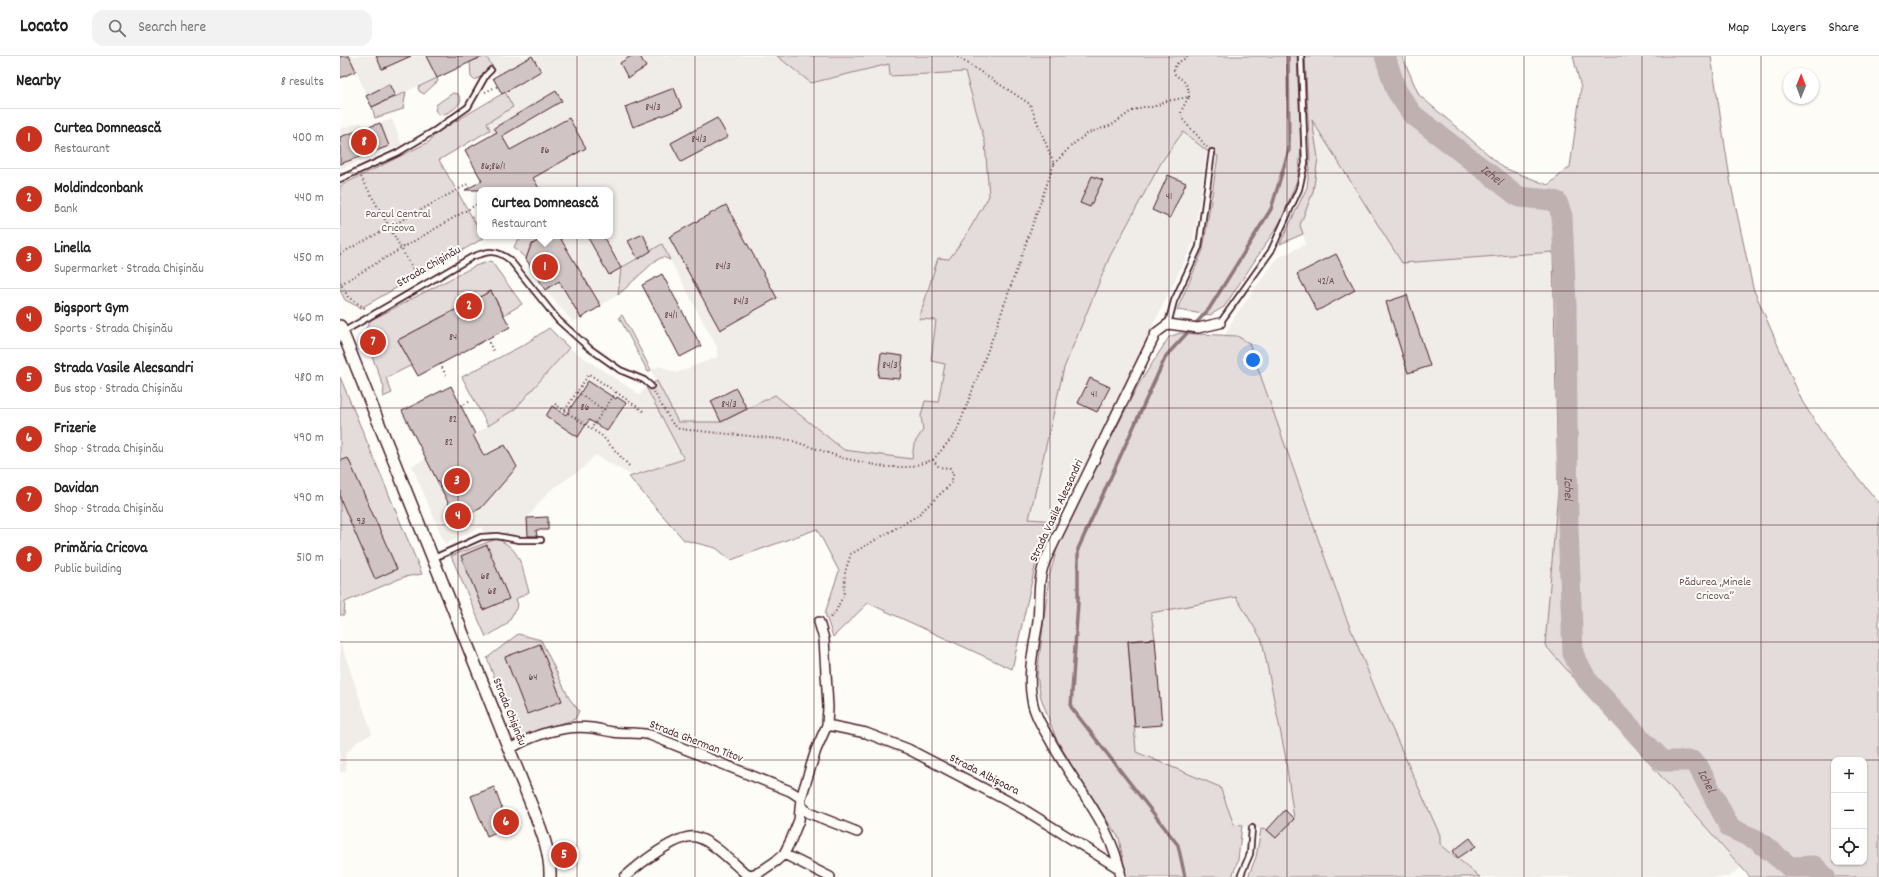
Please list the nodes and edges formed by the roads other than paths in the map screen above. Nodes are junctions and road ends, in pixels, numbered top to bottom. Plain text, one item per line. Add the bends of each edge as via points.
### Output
1 (1301, 56) edge
2 (491, 70) dead end
3 (1212, 152) road end
4 (340, 179) edge
5 (1220, 323) joint
6 (1168, 324) junction
7 (341, 329) edge
8 (651, 386) road end
9 (541, 540) dead end
10 (434, 558) junction
11 (820, 624) road end
12 (827, 725) junction
13 (510, 749) junction
14 (801, 802) junction
15 (1252, 828) dead end
16 (856, 832) dead end
17 (784, 854) junction
18 (1120, 873) edge
19 (550, 877) edge
20 (625, 877) edge
21 (830, 877) edge
22 (1240, 877) edge

1 - 5 lane via 1305,163 1299,189 1271,251
2 - 4 lane via 468,107 434,131
3 - 6 lane via 1199,247 1174,301
5 - 6 street via 1198,328
6 - 18 street, Strada Vasile Alecsandri via 1156,333 1043,564 1032,666 1032,700 1041,724 1056,753 1108,833
7 - 8 lane, Strada Chișinău via 374,314 482,253 493,251 510,260 558,320 589,348 620,370 644,380
7 - 10 street, Strada Chișinău
9 - 10 lane via 481,537
10 - 13 street, Strada Chișinău
11 - 12 street via 824,639
12 - 14 street via 816,750
12 - 18 street, Strada Albișoara via 866,733 908,749 1023,809
13 - 14 street, Strada Gherman Titov via 547,734 577,727 650,735 790,791
13 - 19 street, Strada Chișinău via 546,843
14 - 16 street, Strada Gherman Titov via 809,812
14 - 17 street via 798,824
15 - 22 lane via 1250,854
17 - 20 street via 765,869 751,875 701,839 686,837
17 - 21 street

